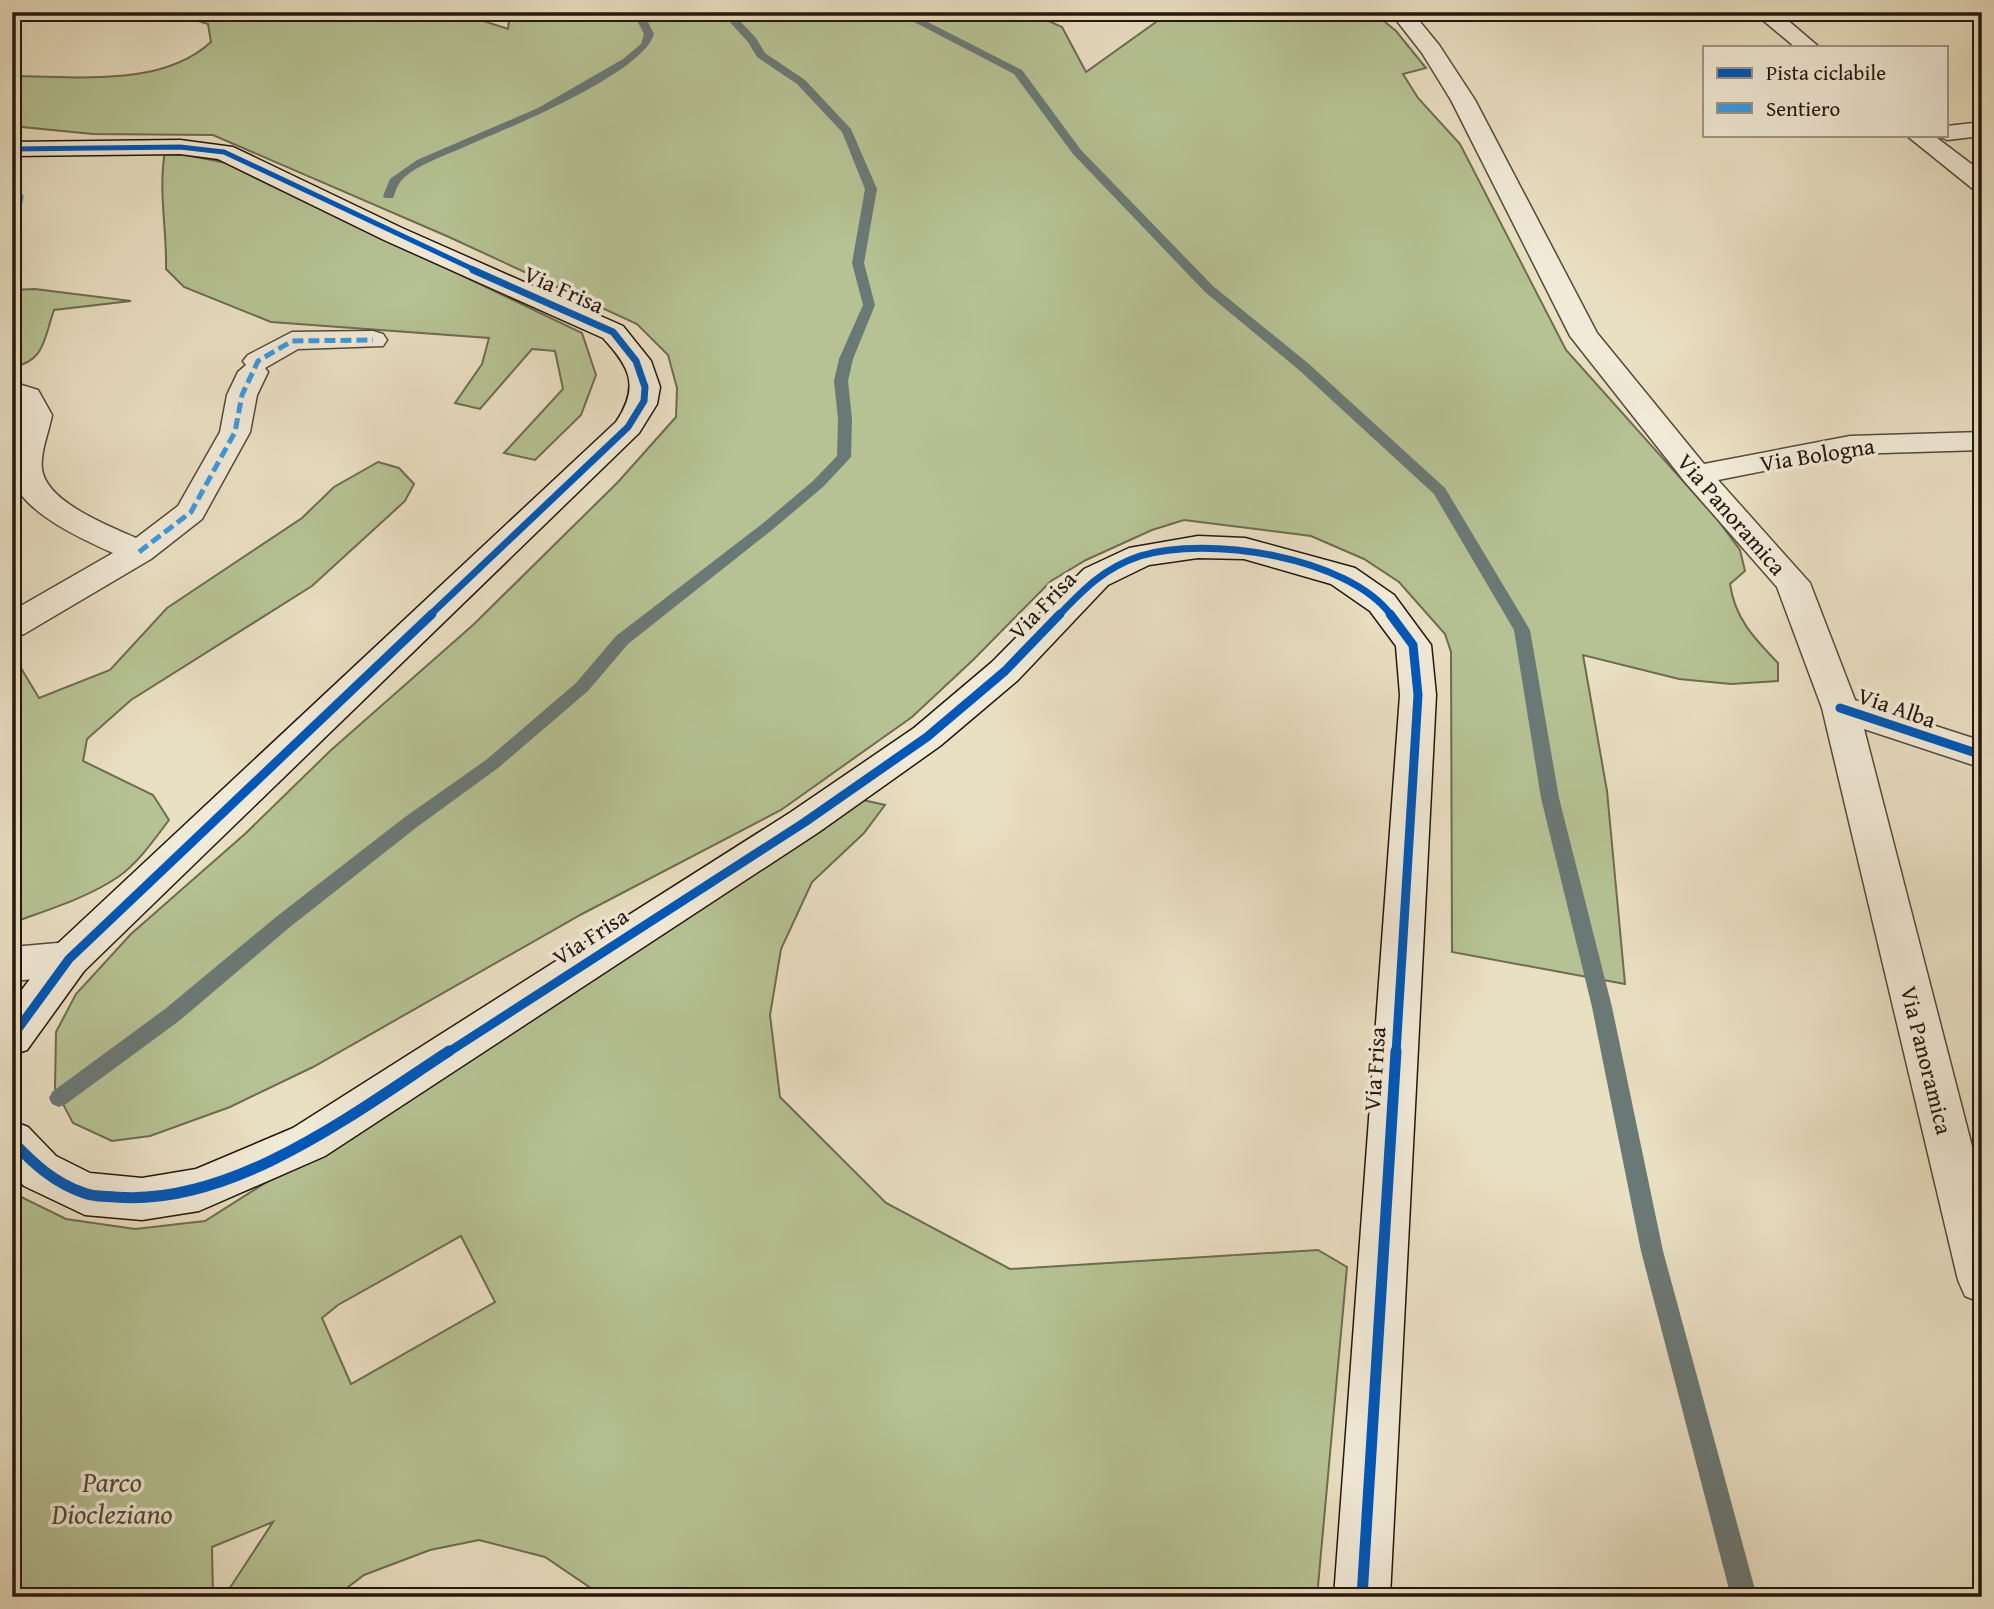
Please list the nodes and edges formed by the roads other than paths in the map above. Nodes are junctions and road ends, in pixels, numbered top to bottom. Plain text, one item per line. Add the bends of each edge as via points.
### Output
1 (1401, 12) edge
2 (1764, 12) edge
3 (1807, 46) edge
4 (1982, 129) edge
5 (1948, 133) edge
6 (1920, 136) edge
7 (12, 149) edge
8 (1982, 184) edge
9 (373, 340) dead end
10 (12, 391) edge
11 (1982, 441) edge
12 (1696, 475) junction
13 (139, 552) junction
14 (12, 626) edge
15 (1840, 708) junction
16 (1982, 755) edge
17 (69, 960) junction
18 (12, 964) edge
19 (12, 1037) edge
20 (12, 1141) edge
21 (1982, 1280) edge
22 (1362, 1597) edge

1 - 12 street, Via Panoramica via 1463,100 1584,336
2 - 3 street
4 - 5 street
6 - 8 street
7 - 17 street, Via Frisa via 180,147 224,152 613,332 642,371 645,397 628,427
9 - 13 street via 292,341 256,367 242,395 235,432 191,512
10 - 13 street via 27,397 37,415 26,468 47,504
11 - 12 street, Via Bologna via 1850,445
12 - 15 street, Via Panoramica via 1794,583
13 - 14 street
15 - 16 street, Via Alba
15 - 21 street, Via Panoramica
17 - 18 street
17 - 19 street, Via Frisa
20 - 22 street, Via Frisa via 40,1171 85,1194 142,1199 199,1191 309,1142 805,822 927,737 1005,671 1096,577 1141,556 1198,547 1245,549 1343,576 1382,603 1413,645 1418,695

